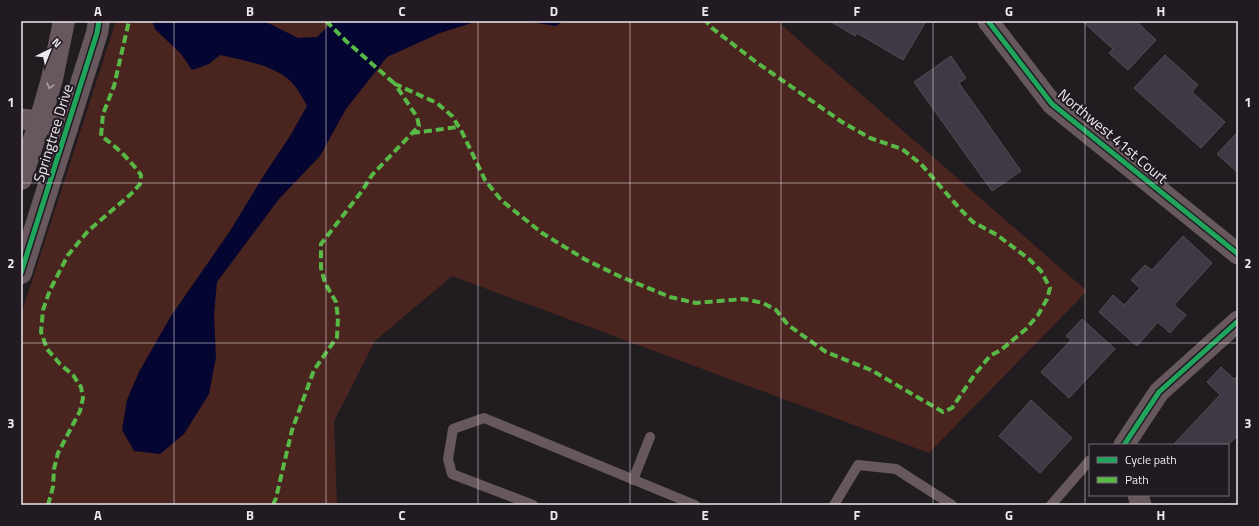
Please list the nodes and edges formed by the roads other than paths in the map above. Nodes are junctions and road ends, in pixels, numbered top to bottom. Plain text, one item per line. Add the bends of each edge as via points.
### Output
1 (64, 21) edge
2 (99, 21) edge
3 (988, 21) edge
4 (31, 120) edge
5 (67, 130) junction
6 (21, 179) edge
7 (1238, 254) edge
8 (21, 274) edge
9 (1238, 321) edge
10 (650, 437) dead end
11 (1125, 444) edge
12 (1089, 461) edge
13 (633, 480) junction
14 (533, 505) edge
15 (695, 505) edge
16 (834, 505) edge
17 (952, 505) edge
18 (1051, 505) edge

1 -> 4 street, Springtree Drive via 52,79
2 - 5 street, Springtree Drive
3 - 7 street, Northwest 41st Court via 1052,104
4 - 5 street
4 - 6 street, Springtree Drive
5 - 8 street, Springtree Drive
9 - 11 street via 1159,392
10 - 13 lane
12 - 18 lane
13 - 14 lane via 484,418 453,429 448,459 452,474
13 - 15 lane
16 - 17 lane via 858,465 896,469

